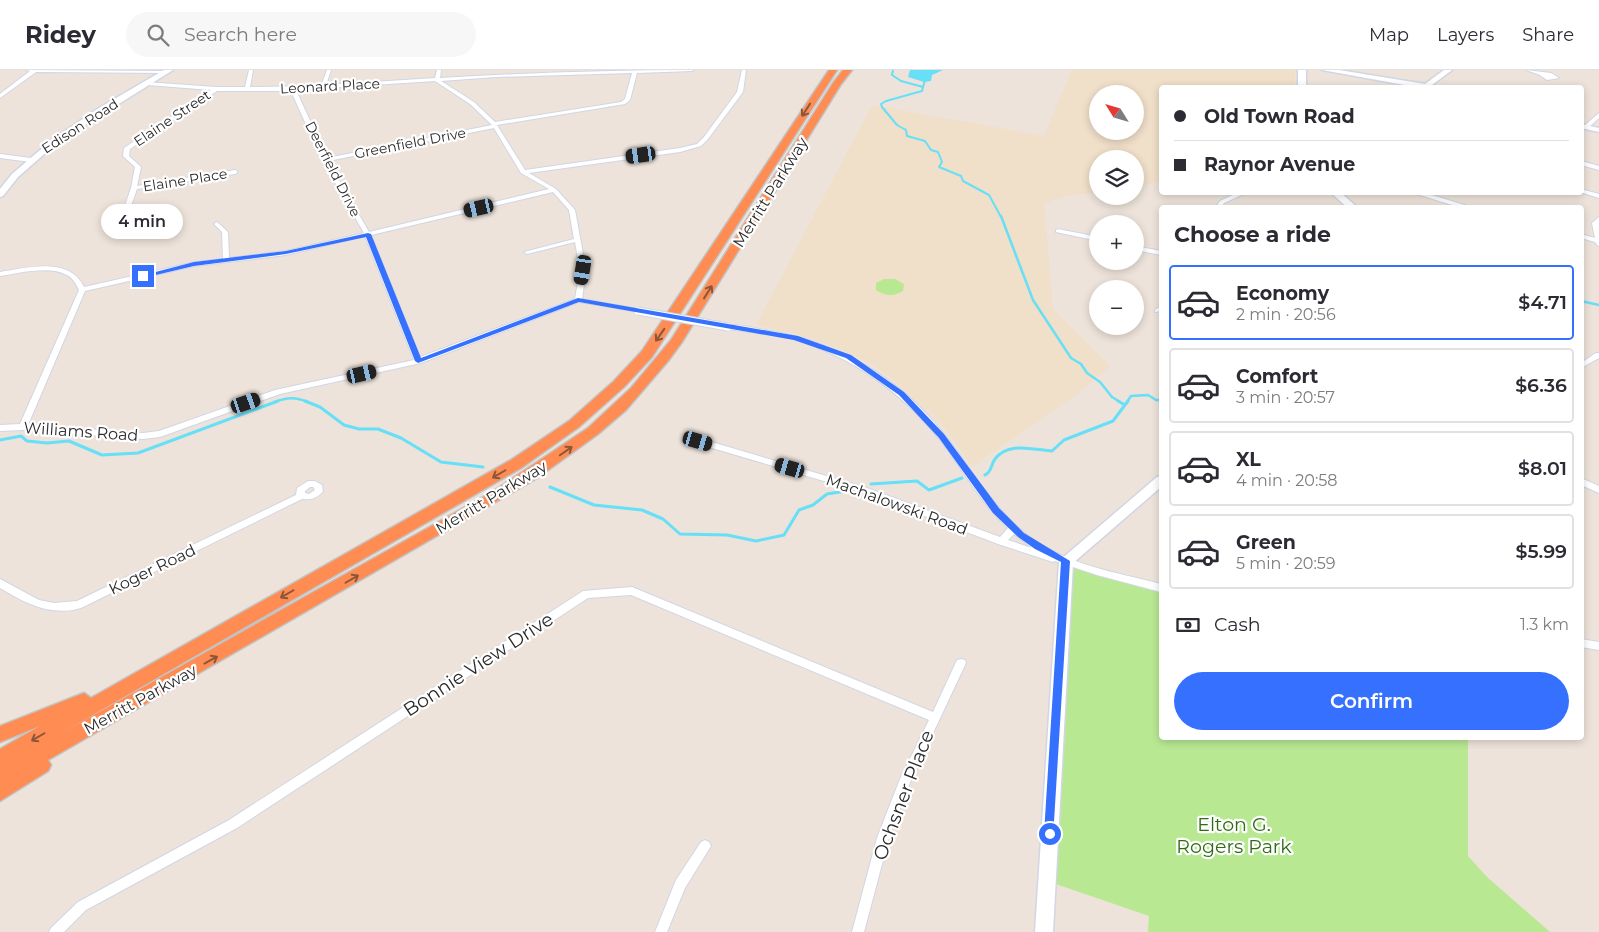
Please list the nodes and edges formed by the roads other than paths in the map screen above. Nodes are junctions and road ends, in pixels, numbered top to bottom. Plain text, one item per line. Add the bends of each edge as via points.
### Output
1 (28, 70) edge
2 (35, 70) edge
3 (251, 70) edge
4 (329, 70) edge
5 (439, 70) edge
6 (692, 70) edge
7 (744, 70) edge
8 (833, 70) edge
9 (848, 70) edge
10 (1302, 70) edge
11 (1326, 70) edge
12 (1448, 70) edge
13 (1528, 70) edge
14 (168, 71) edge
15 (672, 71) edge
16 (496, 73) edge
17 (635, 73) junction
18 (1542, 74) dead end
19 (436, 80) junction
20 (148, 83) junction
21 (1302, 85) edge
22 (1428, 85) joint
23 (323, 86) junction
24 (216, 88) junction
25 (247, 89) junction
26 (293, 89) junction
27 (0, 96) edge
28 (1599, 115) edge
29 (494, 125) junction
30 (1584, 126) edge
31 (1599, 130) edge
32 (0, 156) edge
33 (31, 160) junction
34 (325, 160) junction
35 (1584, 164) edge
36 (1599, 168) edge
37 (235, 172) dead end
38 (523, 172) junction
39 (134, 188) junction
40 (554, 190) junction
41 (1584, 192) edge
42 (0, 194) edge
43 (1238, 195) edge
44 (1338, 195) edge
45 (1424, 195) edge
46 (1599, 196) edge
47 (1220, 205) edge
48 (1350, 205) edge
49 (1460, 205) edge
50 (1599, 219) edge
51 (218, 224) dead end
52 (129, 226) dead end
53 (1058, 231) dead end
54 (368, 234) junction
55 (1089, 237) edge
56 (1584, 237) edge
57 (576, 240) junction
58 (1598, 242) edge
59 (1144, 250) edge
60 (527, 252) dead end
61 (1159, 253) edge
62 (226, 260) junction
63 (0, 274) edge
64 (82, 290) junction
65 (578, 300) junction
66 (728, 327) joint
67 (1596, 358) edge
68 (418, 361) junction
69 (1584, 364) edge
70 (23, 427) junction
71 (0, 428) edge
72 (698, 441) dead end
73 (1159, 482) edge
74 (1584, 482) edge
75 (1599, 490) edge
76 (301, 496) dead end
77 (1014, 528) junction
78 (1001, 542) junction
79 (1066, 561) junction
80 (0, 583) edge
81 (1159, 587) edge
82 (1584, 644) edge
83 (1599, 646) edge
84 (171, 660) junction
85 (961, 663) dead end
86 (117, 713) junction
87 (934, 717) junction
88 (0, 734) edge
89 (0, 759) edge
90 (0, 777) edge
91 (0, 792) edge
92 (705, 846) dead end
93 (55, 932) edge
94 (661, 932) edge
95 (858, 932) edge
96 (1044, 932) edge

1 - 2 street
2 - 14 street
2 - 27 street
3 - 25 street
4 - 23 street
5 - 19 street
6 - 15 street, Leonard Place
7 - 38 street via 740,92 699,145
8 -> 84 highway, Merritt Parkway via 661,334 601,401 516,464
86 -> 9 highway, Merritt Parkway via 525,477 590,433 622,406 676,342
10 - 21 main road
11 - 22 main road
12 - 22 main road
13 - 18 street
14 - 20 main road, Edison Road
15 - 17 street, Leonard Place
16 - 17 street, Leonard Place
16 - 19 street, Leonard Place
17 - 29 street, Greenfield Drive via 624,103
19 - 23 street, Leonard Place
19 - 29 street via 472,103
20 - 24 street, Leonard Place
20 - 33 main road, Edison Road via 51,143
23 - 26 street, Leonard Place
24 - 25 street, Leonard Place
24 - 39 street, Elaine Street via 127,148 126,156 138,167
25 - 26 street, Leonard Place
26 - 34 street, Deerfield Drive
28 - 30 street
29 - 34 street, Greenfield Drive
29 - 38 street
30 - 31 main road
32 - 33 street
33 - 42 main road, Edison Road
34 - 54 street, Deerfield Drive
35 - 36 street
37 - 39 street, Elaine Place
38 - 40 street
39 - 52 street, Elaine Street via 123,220
40 - 54 street
40 - 57 street via 572,210
41 - 46 street
43 - 47 street
44 - 48 main road
45 - 49 street
50 - 58 street via 1595,223
51 - 62 street via 224,232
53 - 55 street
54 - 62 street via 286,253
54 - 68 street, Deerfield Drive
56 - 58 street
57 - 60 street
57 - 65 street via 583,270
59 - 61 street
62 - 64 street via 194,264
63 - 64 street via 59,269 80,279
64 - 70 street
65 - 66 street, bridge
65 - 68 street, Williams Road
66 - 77 street via 795,338 848,357 901,393 941,436 996,510
67 - 69 street
68 - 70 street, Williams Road via 278,392 160,434 117,435
70 - 71 street, Williams Road
72 - 78 street, Machalowski Road via 864,490
73 - 79 main road
74 - 75 street
76 - 80 street, Koger Road via 78,605 40,606
77 - 78 street
77 - 79 street via 1038,547
78 - 79 street, Machalowski Road
79 - 81 street
79 - 96 main road
82 - 83 street
84 - 88 highway via 148,666 81,703
84 -> 89 highway, Merritt Parkway
85 - 87 street, Ochsner Place
86 - 90 highway, Merritt Parkway
86 - 91 highway
87 - 93 street, Bonnie View Drive via 632,592 586,594 233,824 82,906
87 - 95 street, Ochsner Place via 883,838
92 - 94 street via 680,884

